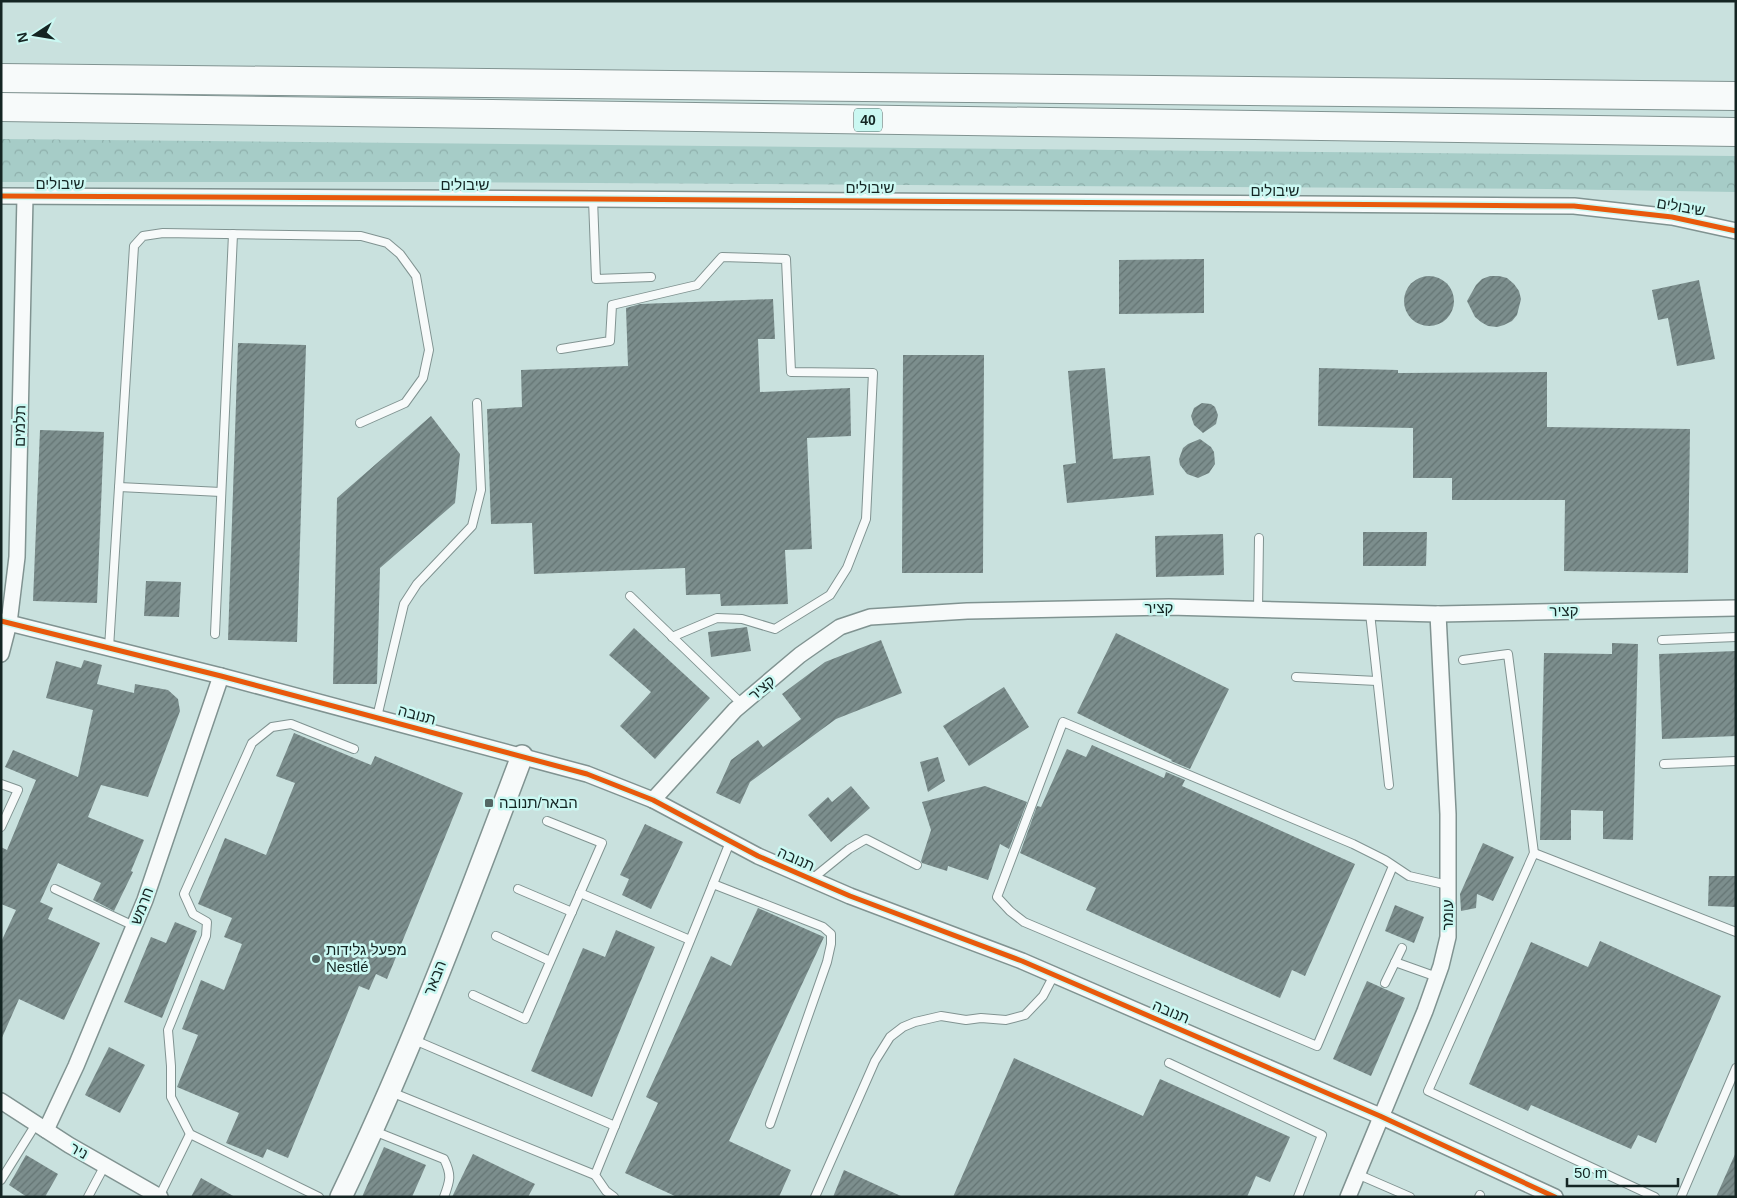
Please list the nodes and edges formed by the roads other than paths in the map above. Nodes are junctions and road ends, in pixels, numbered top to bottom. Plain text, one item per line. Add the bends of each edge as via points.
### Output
1 (1, 78) edge
2 (1736, 96) edge
3 (1, 107) edge
4 (1736, 132) edge
5 (1, 196) edge
6 (25, 196) junction
7 (593, 198) junction
8 (1736, 231) edge
9 (233, 234) junction
10 (652, 276) dead end
11 (562, 349) dead end
12 (477, 403) dead end
13 (360, 423) dead end
14 (119, 487) junction
15 (221, 492) junction
16 (1259, 538) dead end
17 (630, 596) dead end
18 (1736, 608) edge
19 (1258, 610) junction
20 (1370, 613) junction
21 (1438, 614) junction
22 (5, 622) edge
23 (215, 634) dead end
24 (672, 637) junction
25 (1736, 637) edge
26 (1662, 640) dead end
27 (109, 648) junction
28 (1, 654) edge
29 (1463, 660) dead end
30 (221, 676) junction
31 (1296, 677) dead end
32 (1377, 681) junction
33 (742, 704) junction
34 (378, 718) junction
35 (354, 749) dead end
36 (522, 756) junction
37 (1736, 761) edge
38 (1664, 764) dead end
39 (1, 784) edge
40 (1389, 785) dead end
41 (653, 800) junction
42 (547, 821) dead end
43 (1, 827) edge
44 (730, 842) junction
45 (1534, 853) junction
46 (917, 865) dead end
47 (1393, 866) junction
48 (812, 879) junction
49 (713, 884) junction
50 (1448, 885) junction
51 (55, 889) dead end
52 (518, 889) dead end
53 (580, 893) junction
54 (572, 912) junction
55 (134, 926) junction
56 (1736, 932) edge
57 (496, 936) dead end
58 (690, 940) junction
59 (1402, 948) dead end
60 (550, 961) junction
61 (1395, 962) junction
62 (1054, 975) junction
63 (1437, 977) junction
64 (1385, 983) dead end
65 (473, 995) dead end
66 (411, 1039) junction
67 (1169, 1063) dead end
68 (1736, 1068) edge
69 (389, 1091) junction
70 (1, 1101) edge
71 (1380, 1116) junction
72 (770, 1124) dead end
73 (615, 1126) junction
74 (41, 1127) junction
75 (373, 1131) junction
76 (190, 1134) junction
77 (105, 1166) junction
78 (1356, 1174) junction
79 (595, 1175) junction
80 (1, 1180) edge
81 (88, 1197) edge
82 (160, 1197) edge
83 (319, 1197) edge
84 (340, 1197) edge
85 (444, 1197) edge
86 (614, 1197) edge
87 (815, 1197) edge
88 (1298, 1197) edge
89 (1348, 1197) edge
90 (1410, 1197) edge
91 (1555, 1197) edge
92 (1655, 1197) edge
93 (1681, 1197) edge

1 - 2 highway, 40
3 - 4 highway, 40
5 - 6 street, שיבולים
6 - 7 street, שיבולים
6 - 22 street, תלמים via 17,557
7 - 8 street, שיבולים via 1574,206 1672,217
7 - 10 lane via 596,279
9 - 13 lane via 361,236 387,243 400,254 416,276 429,350 424,378 405,403
9 - 14 lane via 163,233 143,236 134,246
9 - 15 lane
11 - 24 lane via 610,341 612,305 697,285 722,257 786,260 791,372 872,373 866,519 848,568 830,595 776,629 742,619 717,618
12 - 34 lane via 481,490 472,526 434,564 404,604
14 - 15 lane
14 - 27 lane
15 - 23 lane
16 - 19 lane
17 - 24 lane
18 - 21 street, קציר
19 - 20 street, קציר
19 - 33 street, קציר via 1169,607 967,611 870,617 840,627 800,655
20 - 21 street, קציר
20 - 32 lane
21 - 50 street, עומר via 1448,814
22 - 27 street, תנובה
22 - 28 street, תלמים
24 - 33 lane
25 - 26 lane
27 - 30 street, תנובה
29 - 45 lane via 1508,654
30 - 34 street, תנובה
30 - 55 street, חרמש
31 - 32 lane
32 - 40 lane
33 - 41 street, קציר
34 - 36 street, תנובה
35 - 76 lane via 291,724 272,727 252,743 184,894 193,914 207,922 206,936 168,1030 171,1097
36 - 41 street, תנובה via 588,774
36 - 66 street, הבאר via 473,888
37 - 38 lane
39 - 43 lane via 18,790
41 - 44 street, תנובה
42 - 53 lane via 602,843
44 - 48 street, תנובה
44 - 49 lane
45 - 56 lane
45 - 92 lane via 1428,1090
46 - 48 lane via 866,839
47 - 47 lane via 1353,844 1063,722 997,897 1024,922 1316,1046
47 - 50 lane via 1410,876
48 - 62 street, תנובה
49 - 58 lane
49 - 72 lane via 823,927 831,934 827,962
50 - 63 street, עומר via 1448,937
51 - 55 lane
52 - 54 lane
53 - 54 lane
53 - 58 lane
54 - 60 lane
55 - 74 street, חרמש via 80,1058
57 - 60 lane
58 - 73 lane
59 - 61 lane
60 - 65 lane via 525,1018
61 - 63 lane
61 - 64 lane
62 - 71 street, תנובה
62 - 87 lane via 1043,996 1025,1015 1006,1020 941,1016 903,1027 890,1038 875,1061
63 - 71 street, עומר
66 - 69 street, הבאר
66 - 73 lane
67 - 88 lane via 1322,1135
68 - 93 lane
69 - 75 street, הבאר
69 - 79 lane
70 - 74 street, ניר
71 - 78 street, עומר
71 - 91 street, תנובה
73 - 79 lane
74 - 77 street, ניר
74 - 80 lane
75 - 84 street, הבאר
75 - 85 lane via 444,1159 450,1171 450,1183
76 - 82 lane
76 - 83 lane
77 - 81 lane
77 - 82 street, ניר
78 - 89 street, עומר
78 - 90 lane
79 - 86 lane

